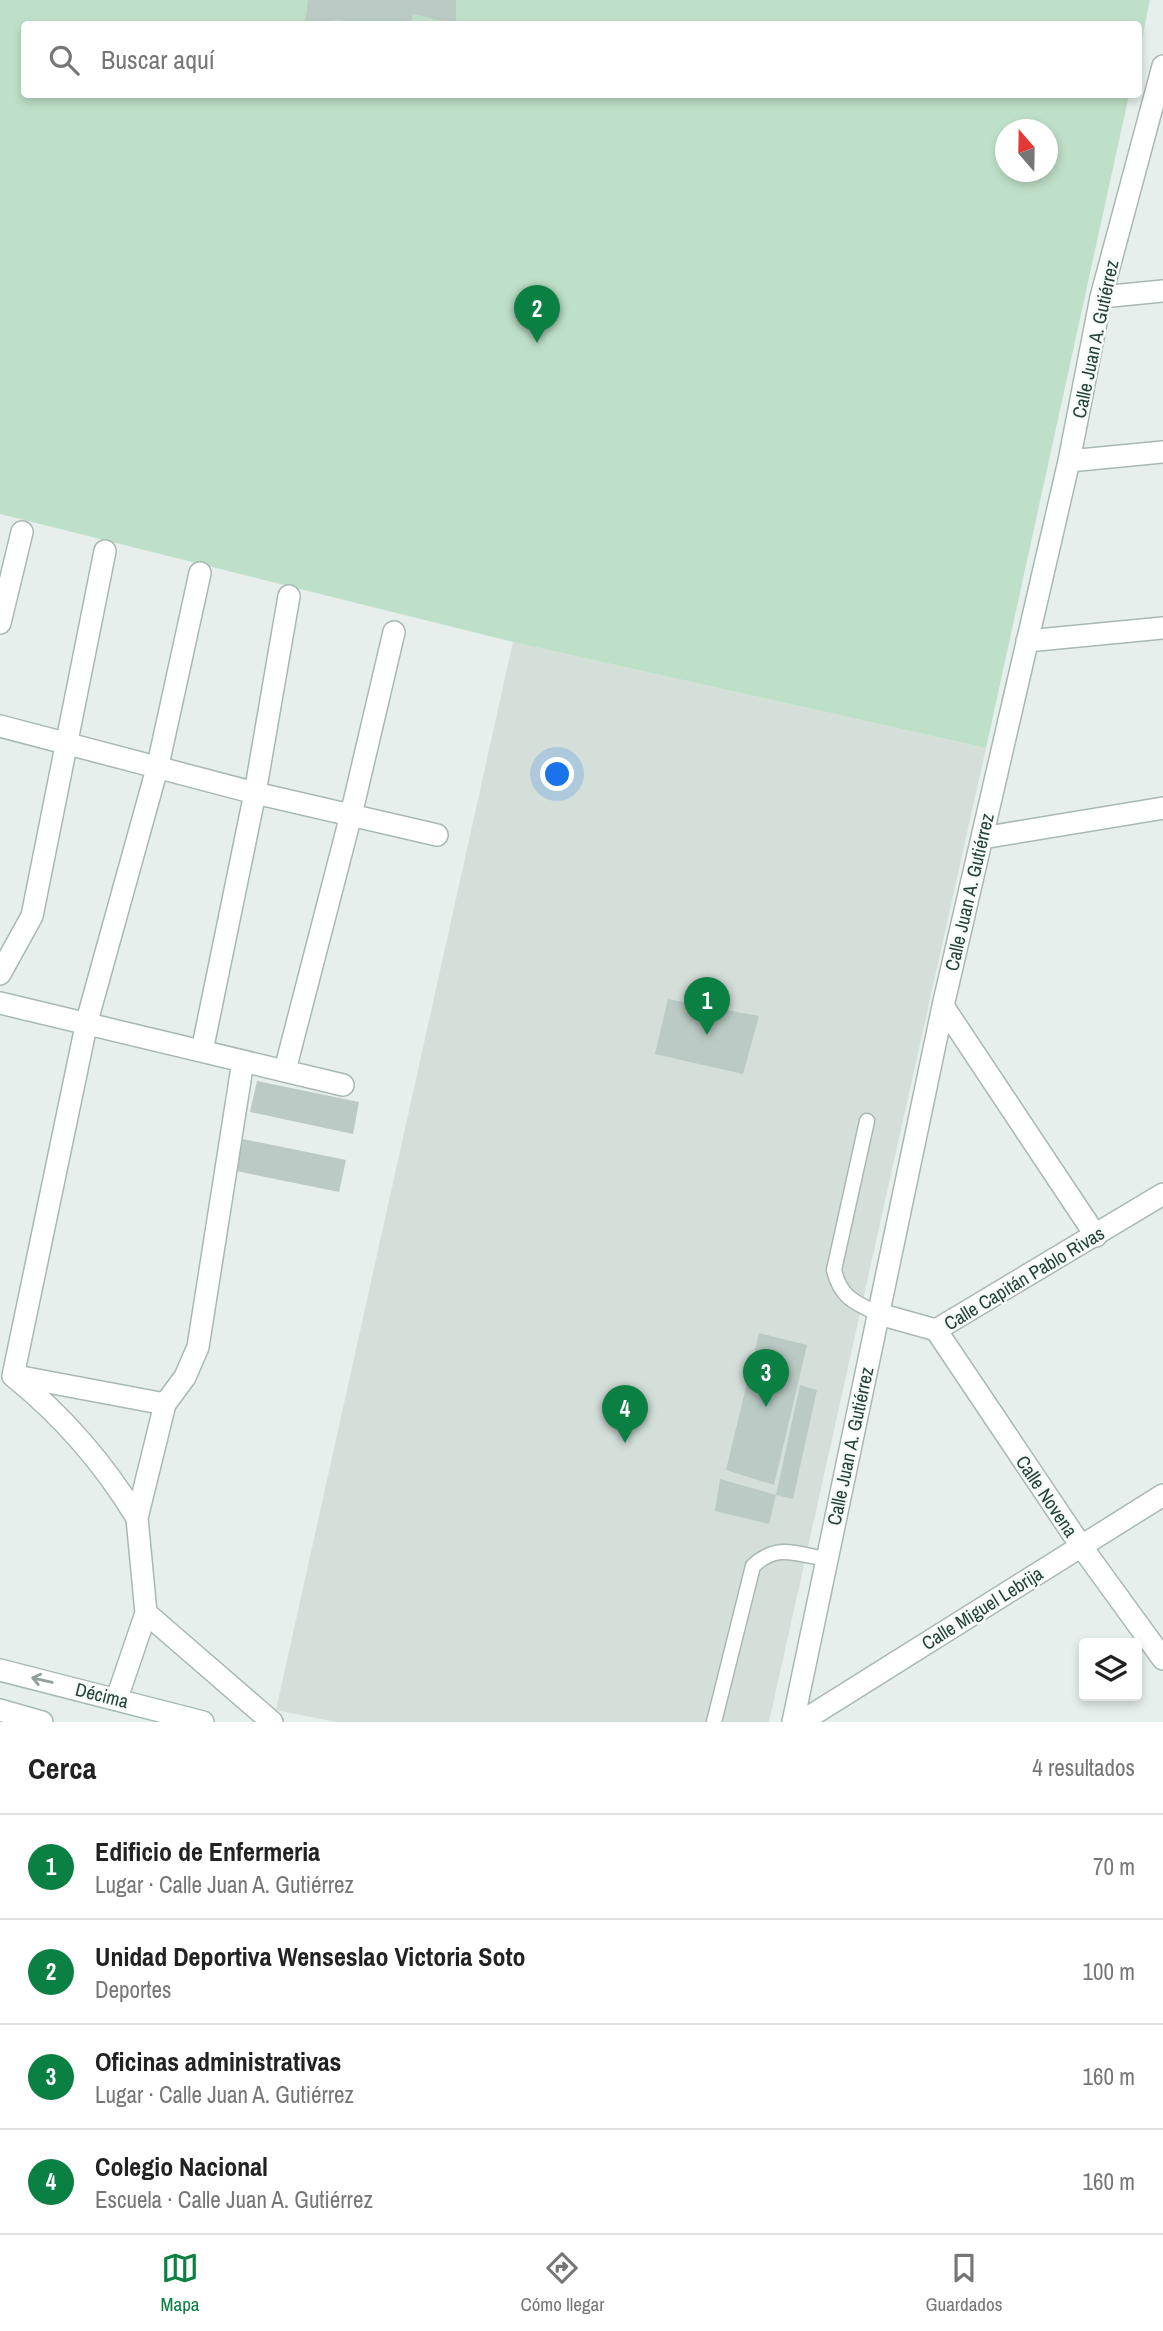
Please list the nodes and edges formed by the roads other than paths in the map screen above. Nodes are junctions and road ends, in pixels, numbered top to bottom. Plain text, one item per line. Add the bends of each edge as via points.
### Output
1 (1163, 66) edge
2 (1163, 291) edge
3 (1101, 298) junction
4 (1163, 452) edge
5 (1069, 461) junction
6 (22, 532) dead end
7 (105, 551) dead end
8 (200, 573) dead end
9 (289, 596) dead end
10 (0, 623) edge
11 (1163, 628) edge
12 (394, 632) dead end
13 (1027, 641) junction
14 (0, 726) edge
15 (66, 744) junction
16 (158, 765) junction
17 (255, 793) junction
18 (1163, 808) edge
19 (351, 815) junction
20 (437, 835) dead end
21 (982, 838) junction
22 (0, 974) edge
23 (0, 1003) edge
24 (943, 1006) junction
25 (87, 1021) junction
26 (202, 1051) junction
27 (243, 1061) junction
28 (285, 1070) junction
29 (342, 1085) dead end
30 (867, 1121) dead end
31 (1163, 1194) edge
32 (1096, 1236) junction
33 (879, 1314) junction
34 (936, 1330) junction
35 (7, 1374) edge
36 (165, 1404) junction
37 (1163, 1495) edge
38 (137, 1518) junction
39 (1081, 1546) junction
40 (826, 1559) junction
41 (146, 1613) junction
42 (1163, 1659) edge
43 (0, 1670) edge
44 (117, 1698) junction
45 (0, 1710) edge
46 (42, 1722) edge
47 (203, 1722) edge
48 (272, 1722) edge
49 (714, 1722) edge
50 (793, 1722) edge
51 (801, 1722) edge

1 - 3 street, Calle Juan A. Gutiérrez
2 - 3 street
3 - 5 street, Calle Juan A. Gutiérrez
4 - 5 street
5 - 13 street, Calle Juan A. Gutiérrez
6 - 10 street
7 - 15 street
8 - 16 street
9 - 17 street
11 - 13 street
12 - 19 street
13 - 21 street, Calle Juan A. Gutiérrez
14 - 15 street
15 - 16 street
15 - 22 street via 32,916
16 - 17 street
16 - 25 street
17 - 19 street
17 - 26 street
18 - 21 street
19 - 20 street
19 - 28 street
21 - 24 street, Calle Juan A. Gutiérrez
23 - 25 street
24 - 32 street
24 - 33 street, Calle Juan A. Gutiérrez
25 - 26 street
25 - 35 street
26 - 27 street
27 - 28 street
27 - 36 street via 198,1347 185,1377
28 - 29 street
30 - 33 lane via 834,1270 838,1287 850,1301
31 - 32 street, Calle Capitán Pablo Rivas
32 - 34 street, Calle Capitán Pablo Rivas
33 - 34 street, Calle Capitán Pablo Rivas
33 - 40 street, Calle Juan A. Gutiérrez
34 - 39 street, Calle Novena
35 - 36 street
35 - 38 street via 53,1408 85,1443
36 - 38 street
37 - 39 street, Calle Miguel Lebrija
38 - 41 street
39 - 42 street, Calle Novena
39 - 51 street, Calle Miguel Lebrija
40 - 49 lane via 778,1550 753,1566
40 - 50 street, Calle Juan A. Gutiérrez
41 - 44 street
41 - 48 street
44 -> 43 street, Décima
44 - 47 street, Décima
45 - 46 street

